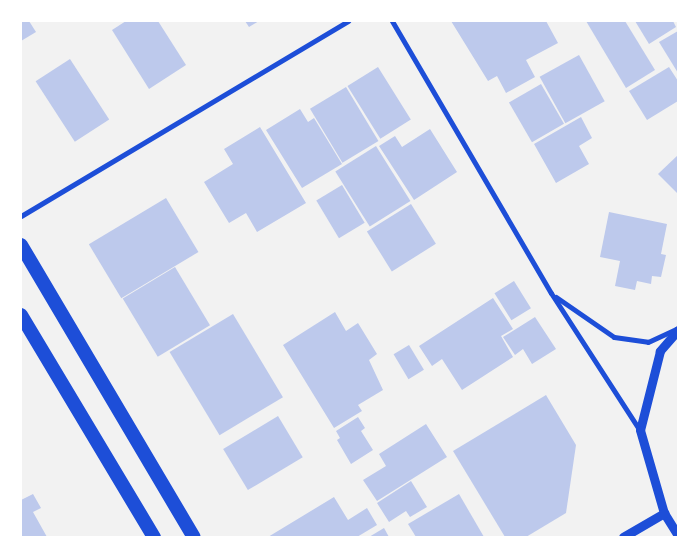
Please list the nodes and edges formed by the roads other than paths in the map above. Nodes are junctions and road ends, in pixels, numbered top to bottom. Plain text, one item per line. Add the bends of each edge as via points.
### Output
1 (348, 21) edge
2 (392, 21) edge
3 (21, 216) edge
4 (21, 245) edge
5 (552, 293) junction
6 (21, 315) edge
7 (678, 329) edge
8 (640, 430) junction
9 (664, 513) junction
10 (678, 535) edge
11 (154, 537) edge
12 (194, 537) edge
13 (623, 537) edge

1 - 3 street
2 - 5 street
4 - 12 highway
5 - 7 street via 585,320 614,337 648,342
5 - 8 street
6 - 11 highway
7 - 8 street via 660,351
8 - 9 street
9 - 10 street
9 - 13 street

